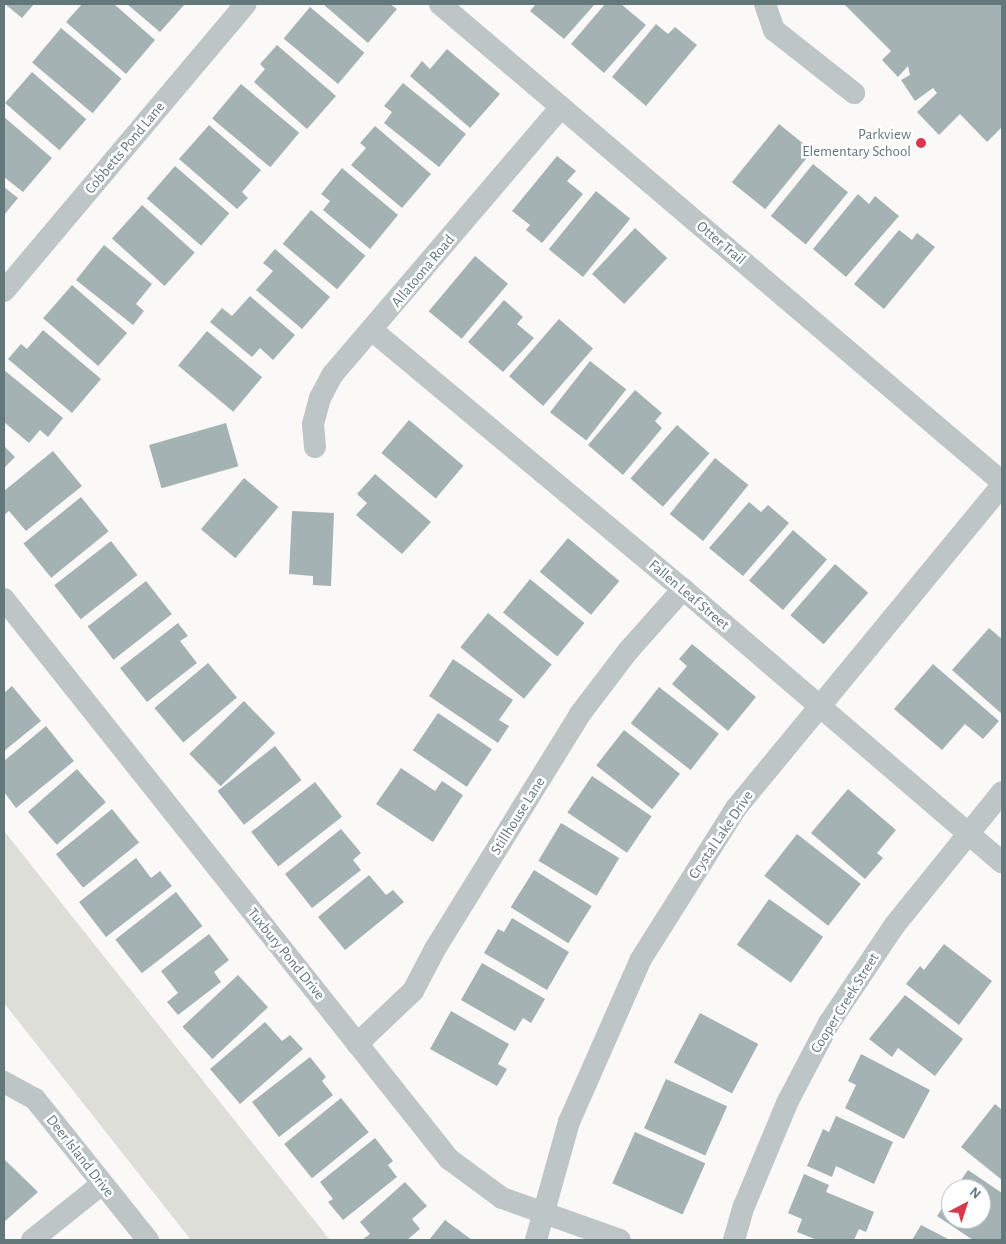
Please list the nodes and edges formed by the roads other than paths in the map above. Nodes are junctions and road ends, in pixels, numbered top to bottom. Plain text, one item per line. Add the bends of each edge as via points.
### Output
1 (246, 4) edge
2 (440, 4) edge
3 (765, 4) edge
4 (854, 93) dead end
5 (561, 107) junction
6 (4, 291) edge
7 (373, 331) junction
8 (316, 447) dead end
9 (1002, 483) edge
10 (683, 589) junction
11 (4, 599) edge
12 (820, 705) junction
13 (1002, 792) edge
14 (971, 833) junction
15 (1002, 862) edge
16 (358, 1044) junction
17 (4, 1082) edge
18 (102, 1184) junction
19 (543, 1215) junction
20 (32, 1240) edge
21 (148, 1240) edge
22 (536, 1240) edge
23 (620, 1240) edge
24 (734, 1240) edge

1 - 6 street, Cobbetts Pond Lane
2 - 5 street, Otter Trail
3 - 4 street via 774,30
5 - 7 street, Allatoona Road
5 - 9 street, Otter Trail
7 - 8 street, Allatoona Road via 333,374 320,398 313,424
7 - 10 street, Fallen Leaf Street
9 - 12 street, Crystal Lake Drive
10 - 12 street, Fallen Leaf Street
10 - 16 street, Stillhouse Lane via 628,651 580,714 435,948 413,991
11 - 16 street, Tuxbury Pond Drive
12 - 14 street, Fallen Leaf Street
12 - 19 street, Crystal Lake Drive via 736,808 641,959 569,1122
13 - 14 street, Cooper Creek Street
14 - 15 street, Fallen Leaf Street
14 - 24 street, Cooper Creek Street via 894,926 829,1023 788,1101 744,1206
16 - 19 street, Tuxbury Pond Drive via 450,1159 494,1193
17 - 18 street, Deer Island Drive via 35,1099
18 - 20 street
18 - 21 street, Deer Island Drive
19 - 22 street, Crystal Lake Drive
19 - 23 street, Tuxbury Pond Drive

